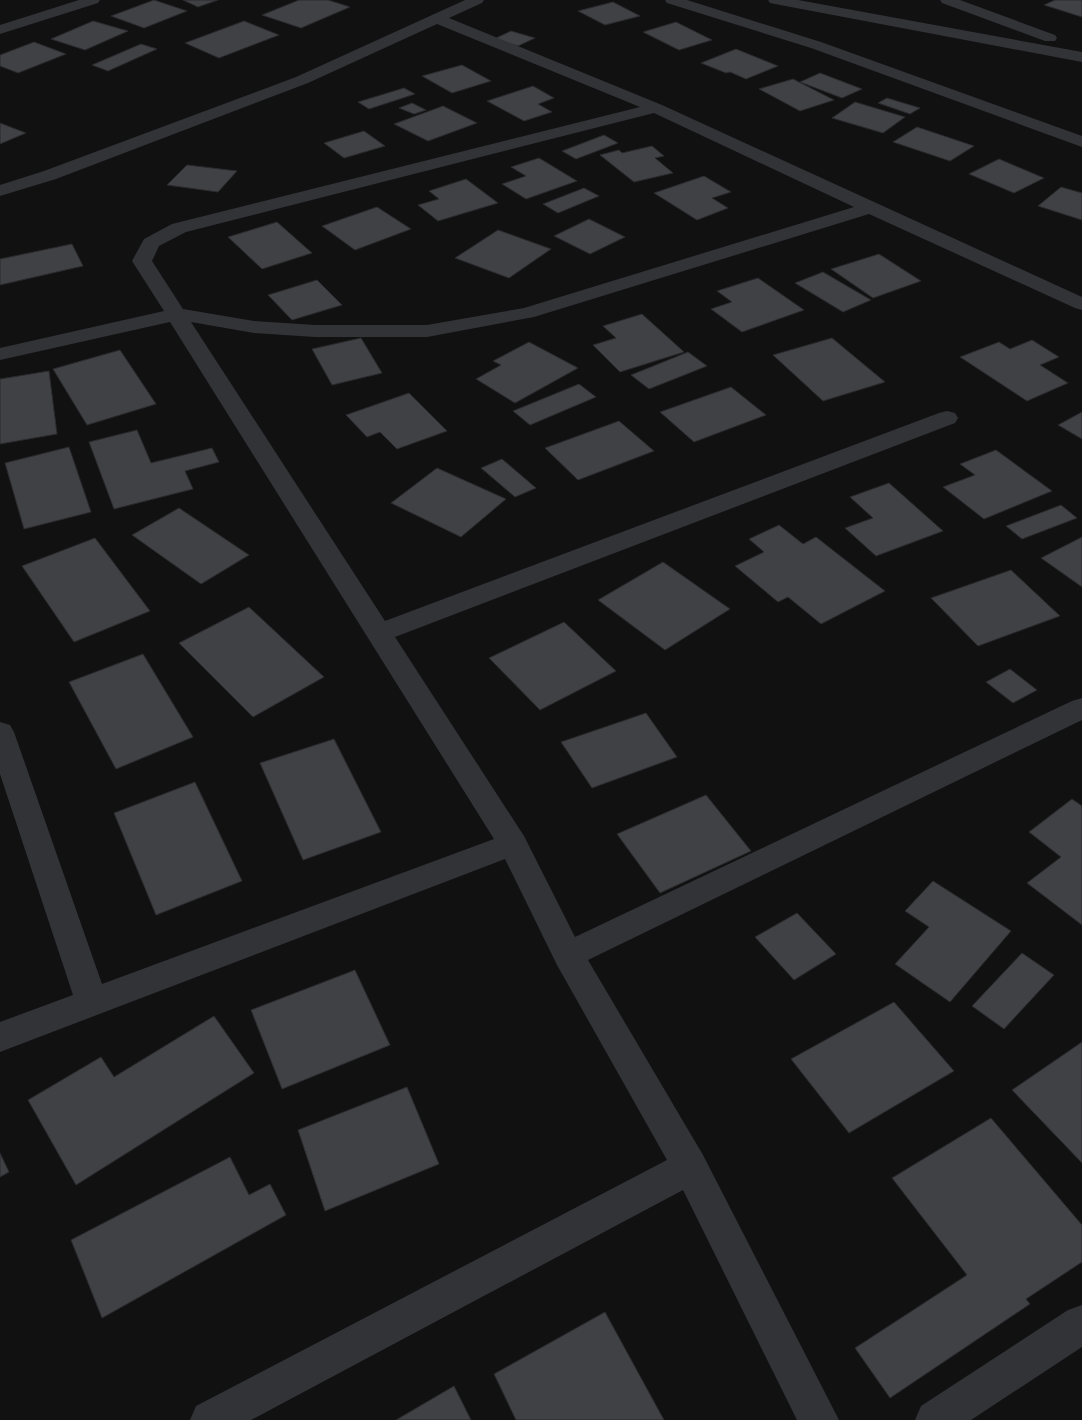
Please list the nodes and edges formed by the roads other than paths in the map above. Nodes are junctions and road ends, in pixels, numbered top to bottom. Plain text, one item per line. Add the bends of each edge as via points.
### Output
1 (93, 0) edge
2 (477, 0) edge
3 (672, 0) edge
4 (775, 0) edge
5 (947, 0) edge
6 (861, 1) edge
7 (816, 7) junction
8 (436, 18) junction
9 (0, 30) edge
10 (1082, 49) edge
11 (1082, 57) edge
12 (656, 108) junction
13 (1082, 142) edge
14 (0, 191) edge
15 (870, 208) junction
16 (1082, 304) edge
17 (177, 314) junction
18 (0, 354) edge
19 (947, 418) dead end
20 (379, 633) junction
21 (1082, 708) edge
22 (0, 732) edge
23 (513, 844) junction
24 (568, 955) junction
25 (92, 1002) junction
26 (0, 1037) edge
27 (690, 1168) junction
28 (1082, 1324) edge
29 (213, 1419) edge
30 (819, 1420) edge
31 (935, 1420) edge

1 - 9 street
2 - 8 street
3 - 13 street via 816,44
4 - 7 street
5 - 10 street
6 - 7 street
7 - 11 street
8 - 12 street
8 - 14 street via 302,80
12 - 15 street
12 - 17 street via 179,228 151,243 142,261
15 - 16 street
15 - 17 street via 527,313 427,331 315,331 254,327
17 - 18 street
17 - 20 street
19 - 20 street
20 - 23 street
21 - 24 street
22 - 25 street
23 - 24 street
23 - 25 street
24 - 27 street
25 - 26 street
27 - 29 street
27 - 30 street
28 - 31 street

